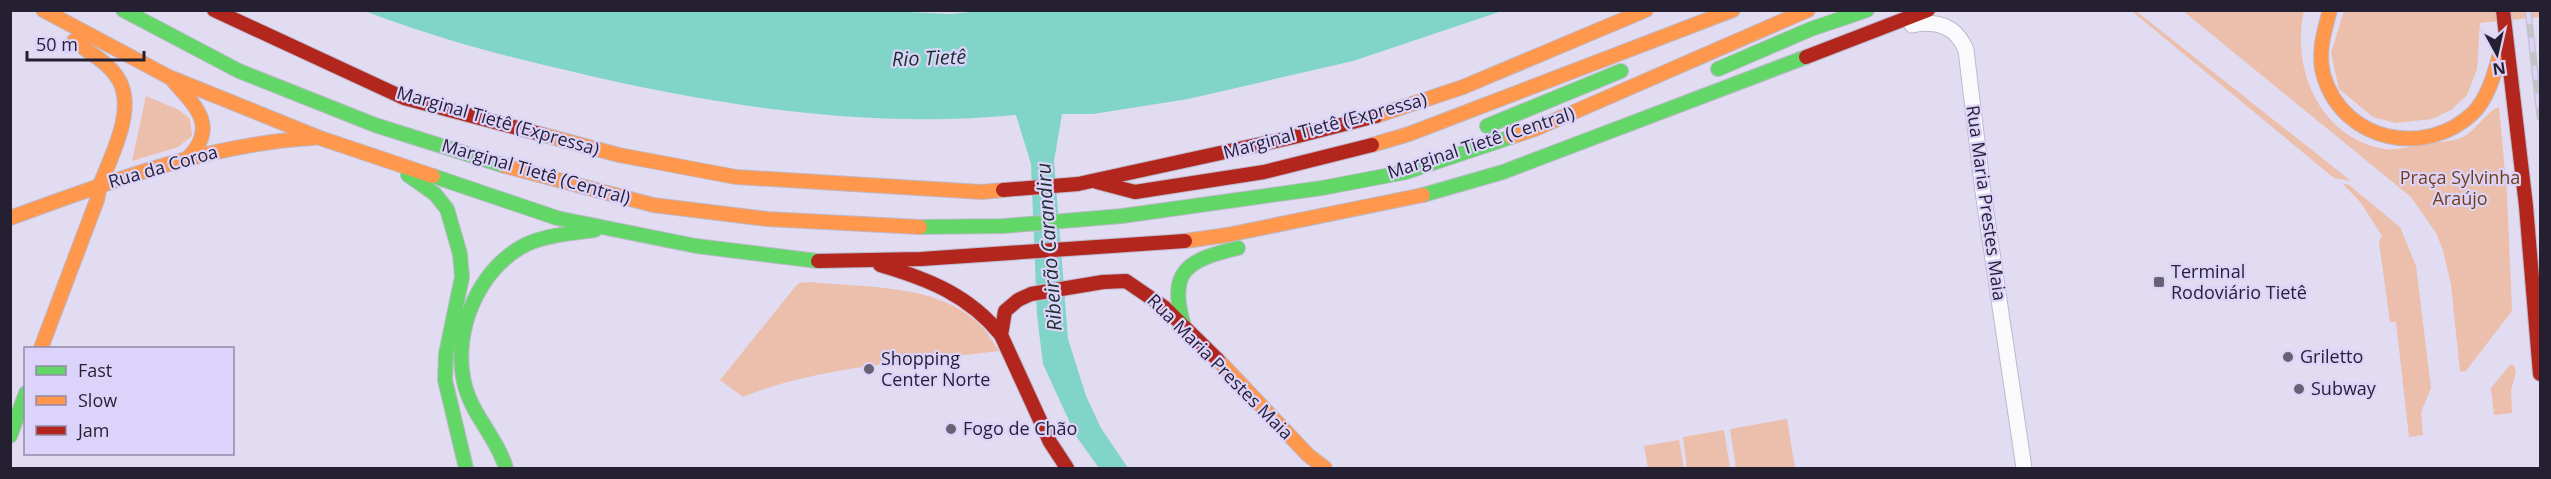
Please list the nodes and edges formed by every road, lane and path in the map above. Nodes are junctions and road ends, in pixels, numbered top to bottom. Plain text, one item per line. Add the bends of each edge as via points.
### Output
1 (35, 10) edge
2 (43, 10) edge
3 (123, 10) edge
4 (214, 10) edge
5 (1646, 10) edge
6 (1733, 10) edge
7 (1808, 10) edge
8 (1868, 10) edge
9 (1928, 10) edge
10 (2330, 10) edge
11 (2503, 10) edge
12 (1705, 21) junction
13 (1865, 34) junction
14 (2505, 36) junction
15 (1683, 45) dead end
16 (1630, 67) dead end
17 (1705, 75) dead end
18 (169, 77) junction
19 (1637, 108) dead end
20 (1627, 123) junction
21 (1470, 132) dead end
22 (320, 138) junction
23 (186, 160) junction
24 (384, 162) junction
25 (1346, 168) dead end
26 (1093, 181) junction
27 (100, 185) junction
28 (1322, 188) junction
29 (1426, 194) junction
30 (10, 218) edge
31 (608, 228) junction
32 (868, 261) junction
33 (1184, 326) junction
34 (1001, 335) junction
35 (41, 347) edge
36 (2541, 374) edge
37 (24, 398) edge
38 (10, 436) edge
39 (466, 468) edge
40 (506, 468) edge
41 (1067, 468) edge
42 (1325, 468) edge
43 (2024, 468) edge

1 - 27 main road via 122,83 125,107
2 - 18 main road
3 - 28 main road, Marginal Tietê (Central) via 239,71 375,125 508,167 653,205 767,219 975,227 1122,216
4 - 26 main road, Marginal Tietê (Expressa) via 404,98 619,155 736,177 982,192
5 - 26 main road, Marginal Tietê (Expressa) via 1462,87 1382,114 1284,140
6 - 12 main road
7 - 28 main road, Marginal Tietê (Central) via 1535,129 1406,172
8 - 17 main road via 1811,29
9 - 13 main road
10 - 14 main road via 2323,25 2319,56 2326,88 2345,114 2368,130 2400,139 2426,138 2466,120 2485,93
11 - 14 main road
12 - 15 main road
12 - 26 main road via 1409,134 1346,153 1264,172 1136,192
13 - 20 main road
13 - 43 street, Rua Maria Prestes Maia via 1937,23 1954,32 1965,50
14 - 36 main road
16 - 21 main road via 1515,117
18 - 22 main road
18 - 23 main road via 192,101 203,122 201,143
19 - 20 main road
20 - 29 main road via 1503,172
22 - 23 main road, Rua da Coroa via 247,143
22 - 24 main road
23 - 27 main road, Rua da Coroa
24 - 31 main road via 557,218
24 - 39 main road via 433,190 453,220 462,276 444,358 445,383
25 - 28 main road
27 - 30 main road, Rua da Coroa
27 - 35 main road
29 - 32 main road via 1227,235 1103,248
29 - 33 main road via 1382,215 1206,255 1190,263 1179,276 1175,290
31 - 32 main road via 767,257
31 - 40 main road via 550,237 509,254 493,271 469,310 460,346 460,370 465,389 497,443
32 - 34 main road via 932,280 964,296 993,322
33 - 34 main road, Rua Maria Prestes Maia via 1148,294 1126,281 1110,281 1022,295 1005,310
33 - 42 main road, Rua Maria Prestes Maia
34 - 41 main road via 1050,442
37 - 38 main road

